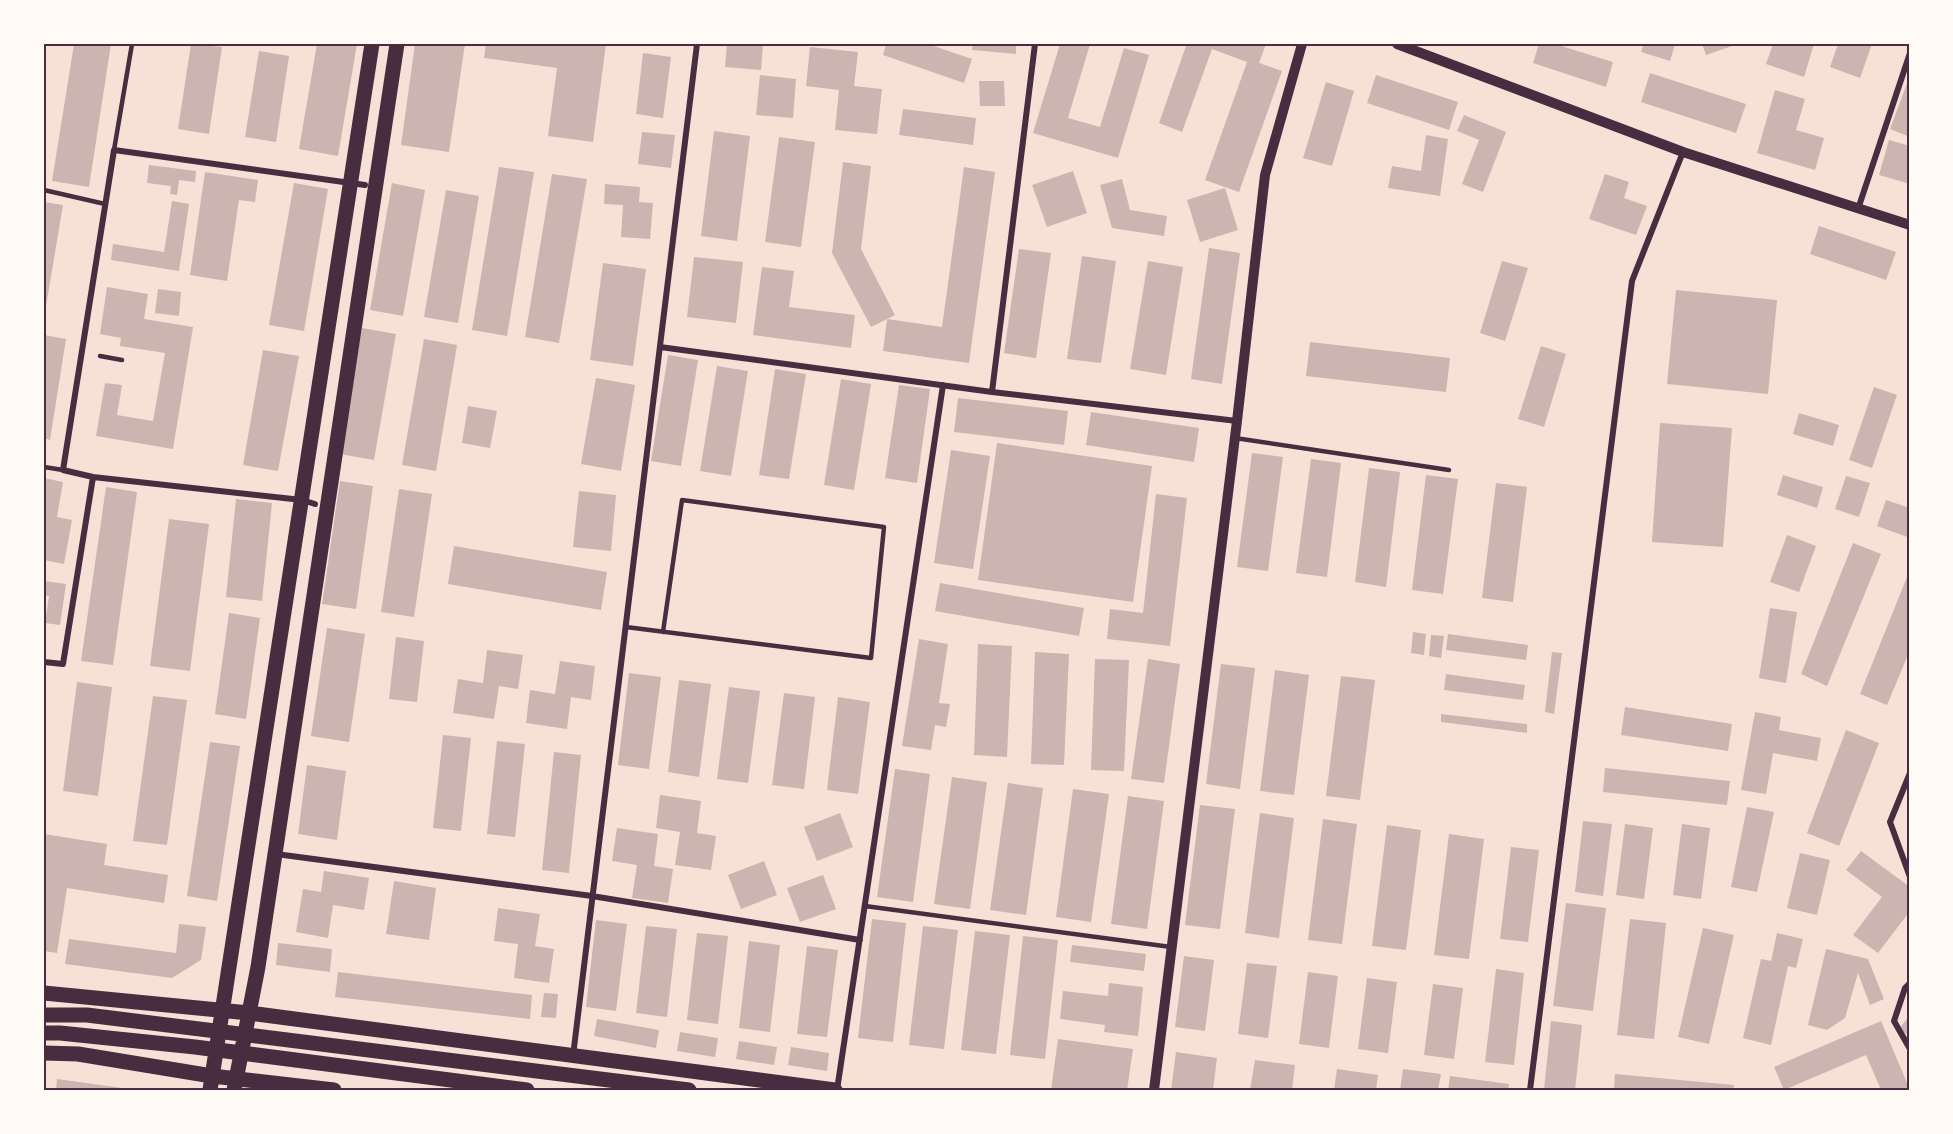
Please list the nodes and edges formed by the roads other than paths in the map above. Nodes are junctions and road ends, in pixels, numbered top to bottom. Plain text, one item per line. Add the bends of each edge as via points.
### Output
1 (132, 44) edge
2 (372, 44) edge
3 (397, 44) edge
4 (697, 44) edge
5 (1035, 44) edge
6 (1302, 44) edge
7 (1397, 44) edge
8 (1910, 53) edge
9 (114, 150) junction
10 (1683, 152) junction
11 (358, 184) junction
12 (44, 190) edge
13 (105, 204) junction
14 (1858, 209) junction
15 (1910, 225) edge
16 (660, 347) junction
17 (100, 356) dead end
18 (122, 360) dead end
19 (943, 385) junction
20 (992, 392) junction
21 (1237, 421) junction
22 (1235, 438) junction
23 (44, 467) edge
24 (63, 470) junction
25 (1449, 470) dead end
26 (93, 477) junction
27 (308, 502) junction
28 (626, 627) junction
29 (663, 632) junction
30 (44, 662) edge
31 (1910, 773) edge
32 (275, 854) junction
33 (1910, 877) edge
34 (592, 896) junction
35 (865, 906) junction
36 (860, 940) junction
37 (1171, 946) junction
38 (1910, 982) edge
39 (44, 993) edge
40 (223, 1011) junction
41 (249, 1013) junction
42 (44, 1016) edge
43 (44, 1033) edge
44 (1910, 1049) edge
45 (44, 1053) edge
46 (573, 1057) junction
47 (211, 1083) edge
48 (235, 1085) edge
49 (334, 1090) edge
50 (527, 1090) edge
51 (689, 1090) edge
52 (836, 1090) edge
53 (1154, 1090) edge
54 (1530, 1090) edge

1 - 9 lane
2 - 11 main road
3 - 32 main road
4 - 16 street
5 - 20 street
6 - 21 street via 1265,175
7 - 10 street
8 - 14 street
9 - 11 street
9 - 13 street
10 - 14 street
10 - 54 street via 1632,280
11 - 27 main road
12 - 13 lane
13 - 24 street
14 - 15 street
16 - 19 street
16 - 28 street
17 - 18 lane
19 - 20 street
19 - 35 street
20 - 21 street
21 - 22 street
22 - 25 lane
22 - 37 street
23 - 24 lane
24 - 26 street
26 - 27 street
26 - 30 street via 63,664
27 - 40 main road
28 - 29 lane
28 - 34 street
29 - 29 lane via 871,658 884,527 682,500
31 - 33 street via 1890,822
32 - 34 street
32 - 41 main road
34 - 36 street
34 - 46 street
35 - 36 street
35 - 37 lane
36 - 52 street
37 - 53 street
38 - 44 street via 1894,1021
39 - 40 main road
40 - 41 main road
40 - 47 main road
41 - 46 main road
41 - 48 main road
42 - 51 main road via 110,1018
43 - 50 main road via 195,1047
45 - 47 main road via 78,1054
46 - 52 main road
47 - 48 main road
48 - 49 main road

